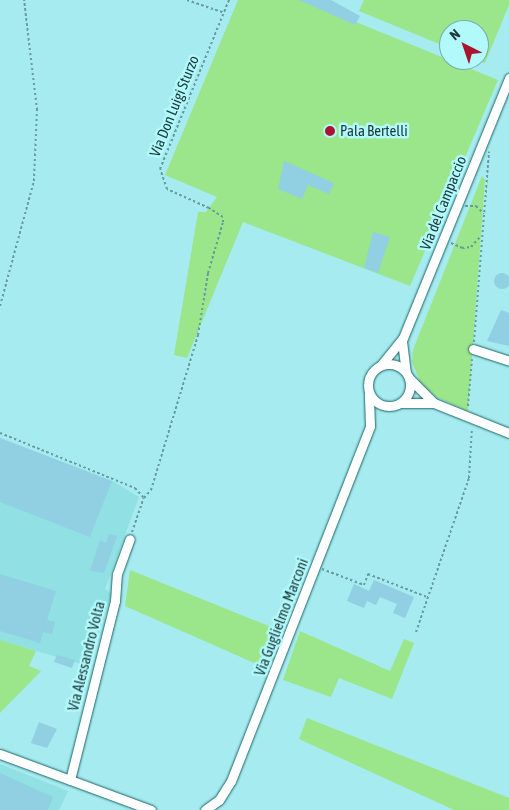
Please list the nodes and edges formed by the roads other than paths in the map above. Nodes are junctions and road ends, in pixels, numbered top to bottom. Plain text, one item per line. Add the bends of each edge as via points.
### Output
1 (509, 78) edge
2 (403, 338) junction
3 (473, 349) road end
4 (509, 361) edge
5 (381, 365) junction
6 (408, 375) junction
7 (370, 394) junction
8 (434, 403) junction
9 (397, 405) junction
10 (370, 426) junction
11 (509, 434) edge
12 (130, 539) road end
13 (0, 754) edge
14 (70, 780) junction
15 (151, 810) edge
16 (205, 810) edge

1 - 2 street, Via del Campaccio
2 - 5 street, Via del Campaccio
2 - 6 street, Via del Campaccio
3 - 4 street
5 - 6 street via 394,364
5 - 7 street via 370,374
6 - 8 street
6 - 9 street via 409,392
7 - 9 street via 379,404
7 - 10 street, Via Guglielmo Marconi
8 - 9 street
8 - 11 street
9 - 10 street, Via Guglielmo Marconi
10 - 16 street, Via Guglielmo Marconi via 231,781 219,800
12 - 14 street, Via Alessandro Volta via 118,574 115,601
13 - 14 street
14 - 15 street

